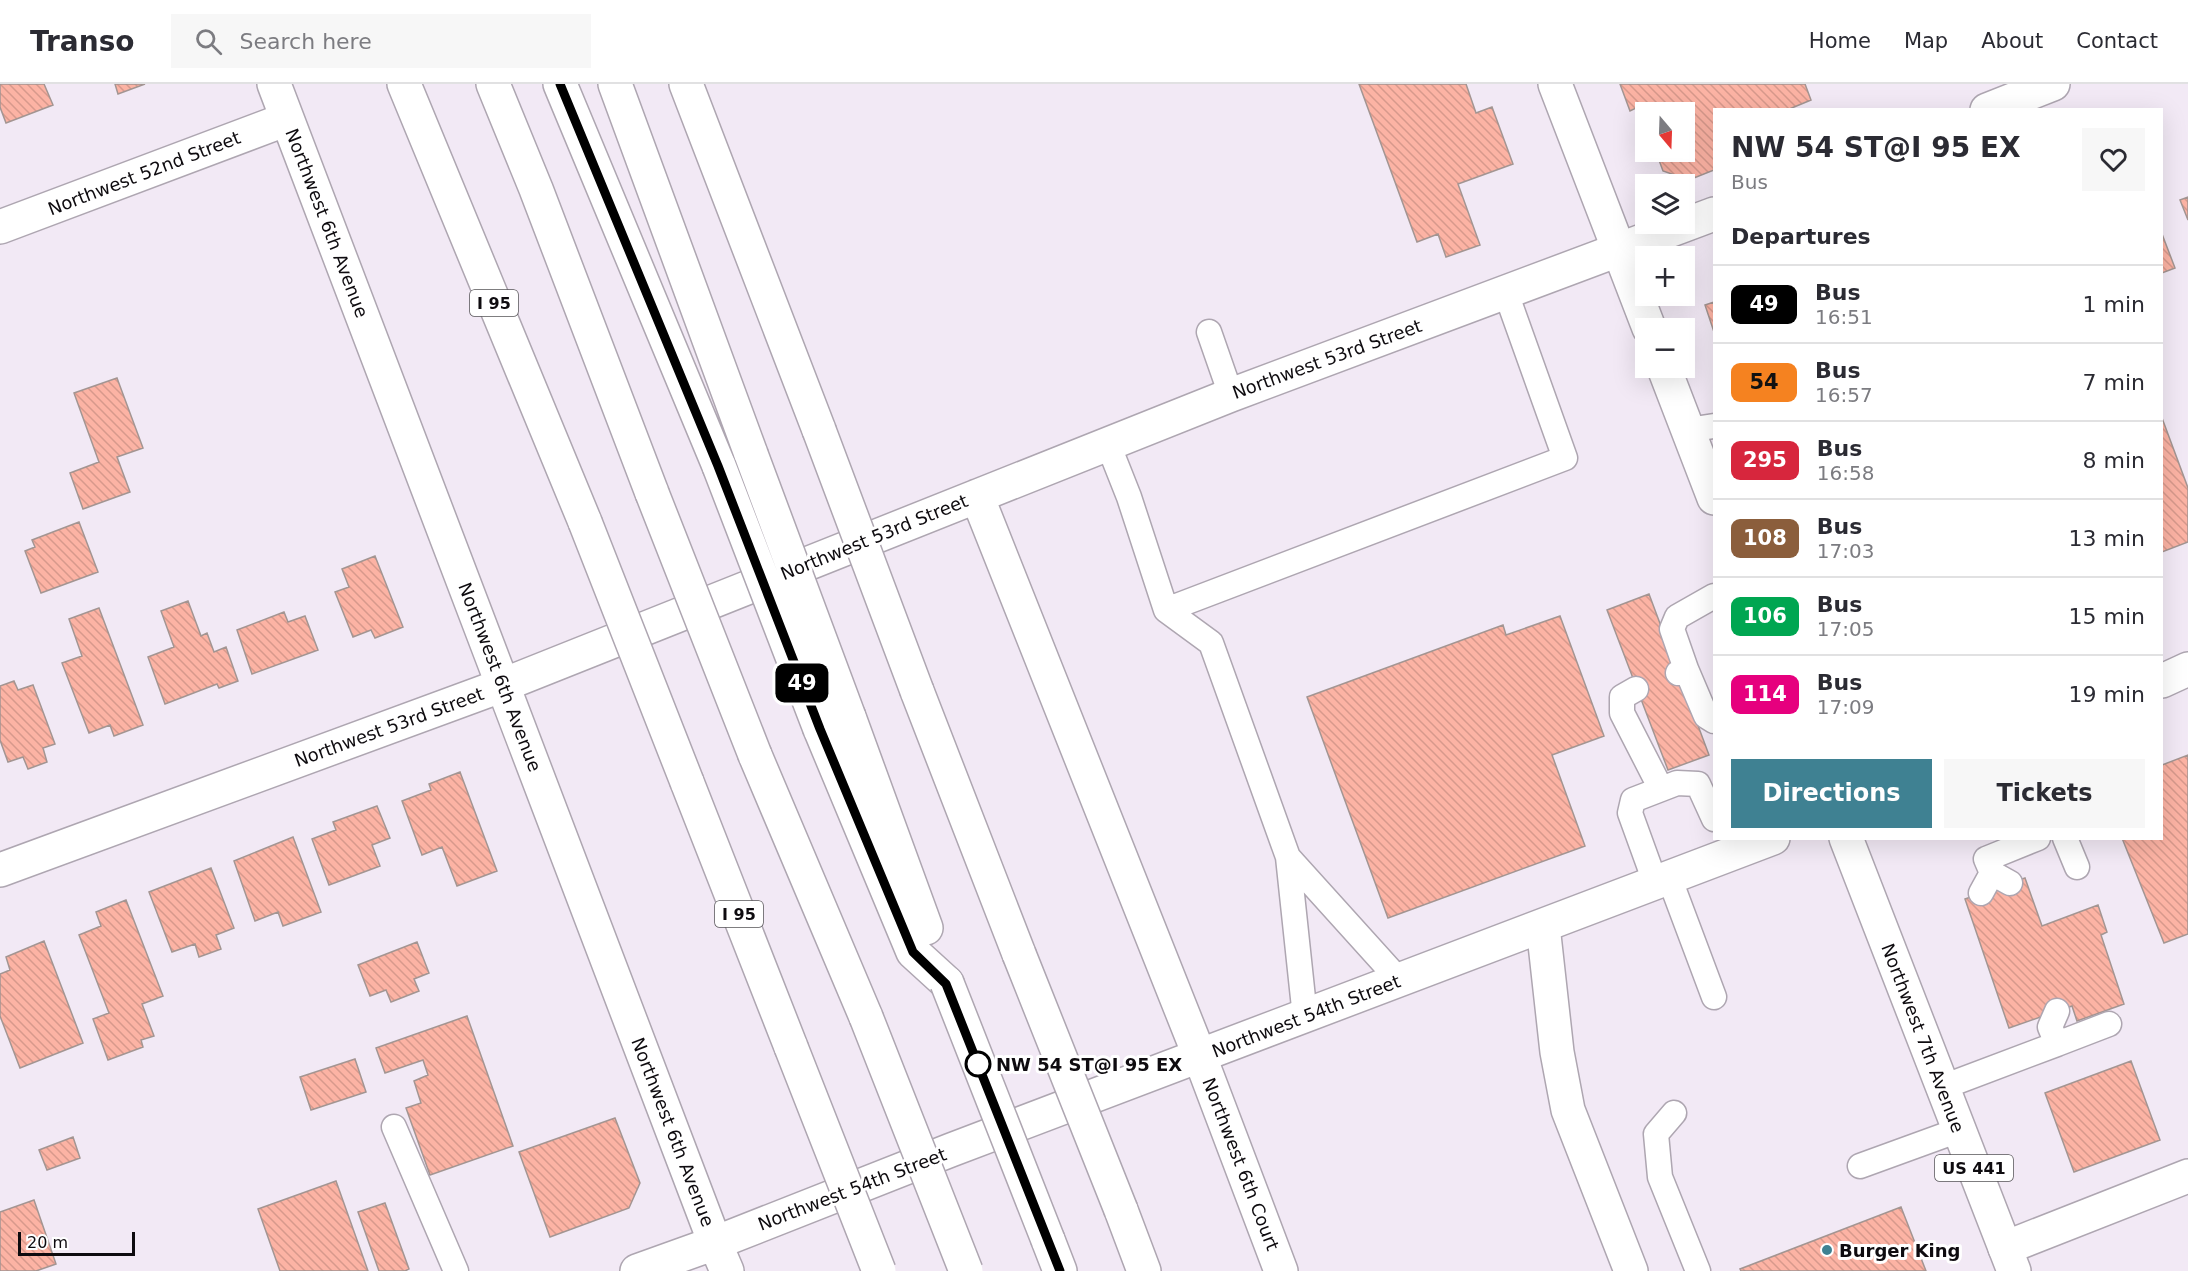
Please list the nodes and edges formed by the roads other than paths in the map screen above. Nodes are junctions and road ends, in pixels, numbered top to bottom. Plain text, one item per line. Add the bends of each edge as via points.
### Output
1 (274, 84) edge
2 (404, 84) edge
3 (493, 84) edge
4 (560, 84) edge
5 (615, 84) edge
6 (686, 84) edge
7 (1555, 84) edge
8 (2053, 84) edge
9 (1992, 108) edge
10 (288, 119) junction
11 (1713, 214) edge
12 (0, 227) edge
13 (1620, 250) junction
14 (1506, 293) junction
15 (1646, 318) edge
16 (1209, 332) dead end
17 (1670, 378) edge
18 (1231, 395) junction
19 (1701, 428) edge
20 (1108, 444) junction
21 (1713, 493) edge
22 (977, 496) junction
23 (1713, 597) edge
24 (1166, 610) junction
25 (2188, 669) edge
26 (2163, 681) edge
27 (504, 685) junction
28 (1636, 689) dead end
29 (1713, 721) edge
30 (834, 723) junction
31 (1661, 789) junction
32 (1713, 817) edge
33 (1763, 840) edge
34 (1847, 840) edge
35 (2033, 840) edge
36 (2066, 840) edge
37 (1728, 847) edge
38 (1288, 857) junction
39 (2077, 867) dead end
40 (0, 870) edge
41 (1662, 880) junction
42 (1994, 883) dead end
43 (1543, 926) junction
44 (1400, 981) junction
45 (1714, 997) dead end
46 (1305, 1017) junction
47 (2109, 1024) dead end
48 (1200, 1057) junction
49 (1943, 1087) junction
50 (1674, 1113) dead end
51 (394, 1127) dead end
52 (1959, 1130) junction
53 (1860, 1166) dead end
54 (2188, 1176) edge
55 (721, 1257) edge
56 (2009, 1259) edge
57 (456, 1271) edge
58 (637, 1271) edge
59 (879, 1271) edge
60 (966, 1271) edge
61 (1060, 1271) edge
62 (1144, 1271) edge
63 (1281, 1271) edge
64 (1631, 1271) edge
65 (1698, 1271) edge

1 - 10 main road, Northwest 6th Avenue
2 - 59 main road, I 95, bridge via 585,522
3 - 60 main road, bridge via 755,755 866,1017
4 - 30 main road, bridge via 718,466
5 - 30 main road, bridge via 751,454
6 - 62 main road, bridge
7 - 13 main road
8 - 9 main road
10 - 12 main road, Northwest 52nd Street
10 - 27 main road, Northwest 6th Avenue
11 - 13 main road, Northwest 53rd Street
13 - 14 main road, Northwest 53rd Street
13 - 15 main road
14 - 18 main road, Northwest 53rd Street
14 - 24 lane via 1564,458
16 - 18 lane
17 - 19 main road
18 - 20 main road, Northwest 53rd Street
19 - 21 main road
20 - 22 main road, Northwest 53rd Street
20 - 24 lane
22 - 27 main road, Northwest 53rd Street
22 - 48 main road, Northwest 6th Court
23 - 29 lane via 1677,617 1672,629 1682,671 1706,716
24 - 38 lane via 1211,643
25 - 26 main road
27 - 40 main road, Northwest 53rd Street
27 - 55 main road, Northwest 6th Avenue
28 - 31 lane via 1622,697 1622,713
30 - 61 main road, bridge via 913,952 946,984
31 - 32 lane via 1677,783 1698,784
31 - 41 lane via 1633,800 1630,813
33 - 37 main road, Northwest 54th Street
34 - 49 main road, Northwest 7th Avenue / US 441
35 - 42 lane via 1986,860
36 - 39 lane
37 - 41 main road, Northwest 54th Street
38 - 44 lane
38 - 46 lane
41 - 43 main road, Northwest 54th Street
41 - 45 lane
43 - 44 main road, Northwest 54th Street
43 - 64 main road via 1557,1052 1568,1110
44 - 46 main road, Northwest 54th Street
46 - 48 main road, Northwest 54th Street
47 - 49 lane via 2049,1026
48 - 55 main road, Northwest 54th Street via 951,1150
48 - 63 main road, Northwest 6th Court
49 - 52 main road, Northwest 7th Avenue / US 441
50 - 65 lane via 1656,1134 1660,1177
51 - 57 lane
52 - 53 lane
52 - 56 main road, Northwest 7th Avenue / US 441
54 - 56 main road
55 - 58 main road, Northwest 54th Street

